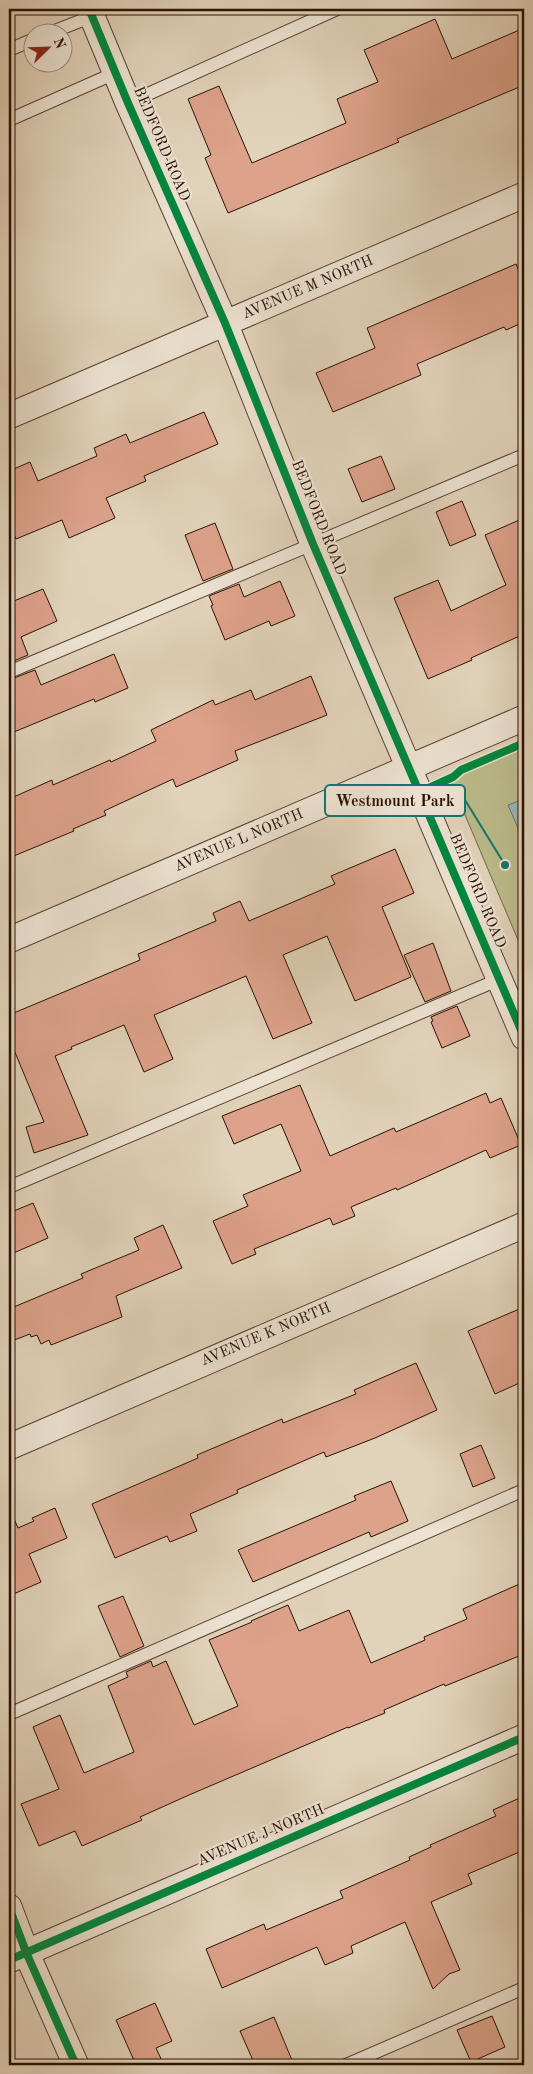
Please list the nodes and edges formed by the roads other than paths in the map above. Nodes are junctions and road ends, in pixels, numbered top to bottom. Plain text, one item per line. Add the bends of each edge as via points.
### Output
1 (338, 9) edge
2 (91, 13) edge
3 (72, 22) edge
4 (22, 44) edge
5 (9, 50) edge
6 (115, 73) junction
7 (128, 103) junction
8 (9, 120) edge
9 (524, 195) edge
10 (225, 324) junction
11 (9, 416) edge
12 (524, 455) edge
13 (313, 544) junction
14 (9, 672) edge
15 (524, 718) edge
16 (410, 768) junction
17 (9, 940) edge
18 (500, 980) junction
19 (524, 1037) edge
20 (9, 1186) edge
21 (524, 1225) edge
22 (9, 1446) edge
23 (524, 1490) edge
24 (9, 1714) edge
25 (524, 1737) edge
26 (9, 1907) edge
27 (17, 1956) edge
28 (524, 1988) edge
29 (76, 2065) edge
30 (346, 2065) edge

1 - 7 lane
2 - 3 lane
2 - 6 street, BEDFORD ROAD
4 - 5 lane
6 - 7 street, BEDFORD ROAD
6 - 8 lane
7 - 10 street, BEDFORD ROAD
9 - 10 street, AVENUE M NORTH
10 - 11 street, AVENUE M NORTH
10 - 13 street, BEDFORD ROAD
12 - 13 lane
13 - 14 lane
13 - 16 street, BEDFORD ROAD
15 - 16 street, AVENUE L NORTH
16 - 17 street, AVENUE L NORTH
16 - 18 street, BEDFORD ROAD
18 - 19 street, BEDFORD ROAD
18 - 20 lane
21 - 22 street, AVENUE K NORTH
23 - 24 lane
25 - 27 street, AVENUE J NORTH
26 - 27 street
27 - 29 street
28 - 30 lane

